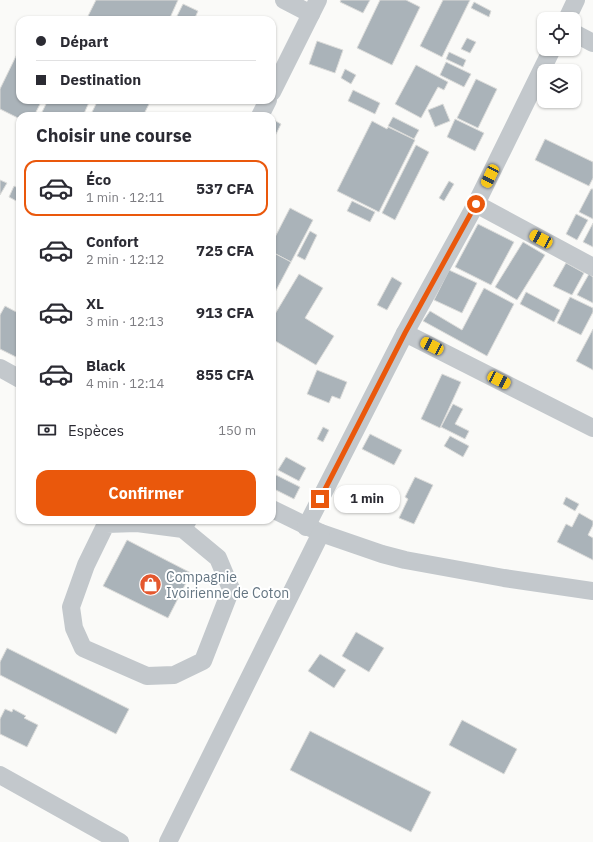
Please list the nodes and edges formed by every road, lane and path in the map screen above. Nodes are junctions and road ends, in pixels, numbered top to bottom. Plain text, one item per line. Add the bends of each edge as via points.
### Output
1 (284, 0) edge
2 (576, 0) edge
3 (314, 7) edge
4 (570, 12) edge
5 (581, 37) edge
6 (593, 43) edge
7 (549, 56) edge
8 (276, 84) edge
9 (476, 204) junction
10 (593, 267) edge
11 (405, 333) junction
12 (0, 368) edge
13 (16, 376) edge
14 (593, 428) edge
15 (276, 511) edge
16 (106, 524) edge
17 (186, 524) edge
18 (313, 530) junction
19 (593, 591) edge
20 (0, 775) edge
21 (120, 842) edge
22 (168, 842) edge

1 - 3 street
2 - 4 street
3 - 8 street
5 - 6 street
7 - 9 street
9 - 10 street
9 - 11 street
11 - 14 street
11 - 18 street
12 - 13 street
15 - 18 street
16 - 17 street via 86,565 71,607 74,628 82,648 147,676 174,674 203,661 231,589 218,558
18 - 19 street via 406,560
18 - 22 street
20 - 21 street

